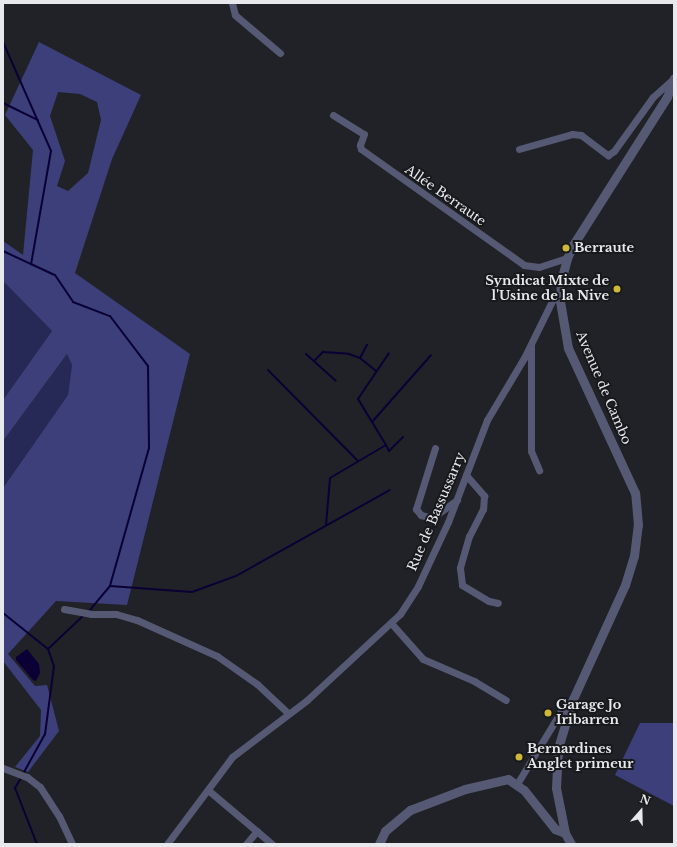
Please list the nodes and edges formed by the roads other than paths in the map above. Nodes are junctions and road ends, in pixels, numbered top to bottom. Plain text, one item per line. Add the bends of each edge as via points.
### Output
1 (232, 3) edge
2 (280, 52) dead end
3 (674, 78) edge
4 (333, 115) dead end
5 (519, 149) dead end
6 (567, 258) junction
7 (560, 294) junction
8 (531, 346) junction
9 (435, 448) dead end
10 (539, 470) dead end
11 (466, 474) junction
12 (457, 500) junction
13 (498, 603) dead end
14 (64, 609) dead end
15 (392, 623) junction
16 (573, 699) junction
17 (506, 700) dead end
18 (288, 714) junction
19 (3, 768) edge
20 (518, 784) junction
21 (208, 790) junction
22 (258, 831) junction
23 (565, 833) junction
24 (72, 844) edge
25 (167, 844) edge
26 (246, 844) edge
27 (272, 844) edge
28 (379, 844) edge
29 (571, 844) edge

1 - 2 street via 235,15
3 - 5 street via 653,97 614,151 608,155 581,134 572,134
3 - 6 street, Avenue de Cambo via 667,97
4 - 6 street, Allée Berraute via 364,134 361,149 524,265 538,268
6 - 7 street, Avenue de Cambo
7 - 8 street, Rue de Bassussarry via 553,299
7 - 16 street, Avenue de Cambo via 568,348 635,493 638,525 634,556 625,585
8 - 10 street via 531,451
8 - 11 street, Rue de Bassussarry via 487,420
9 - 12 street via 416,509 421,515 432,518
11 - 12 street, Rue de Bassussarry
11 - 13 street via 484,496 483,509 469,536 460,568 462,584 489,601
12 - 15 street, Rue de Bassussarry via 418,586
14 - 18 street via 91,614 116,614 137,620 217,656 257,684
15 - 17 street via 423,659 474,681
15 - 18 street, Rue de Bassussarry
16 - 20 street, Avenue de Cambo via 561,711
16 - 23 street, Avenue de Cambo via 558,748 556,788
18 - 21 street, Rue de Bassussarry via 232,757
19 - 24 street via 27,777 40,787 59,816
20 - 23 street via 555,829
20 - 28 street via 508,779 492,781 410,810 385,831
21 - 22 street
21 - 25 street, Rue de Bassussarry
22 - 26 street
22 - 27 street
23 - 29 street, Avenue de Cambo

